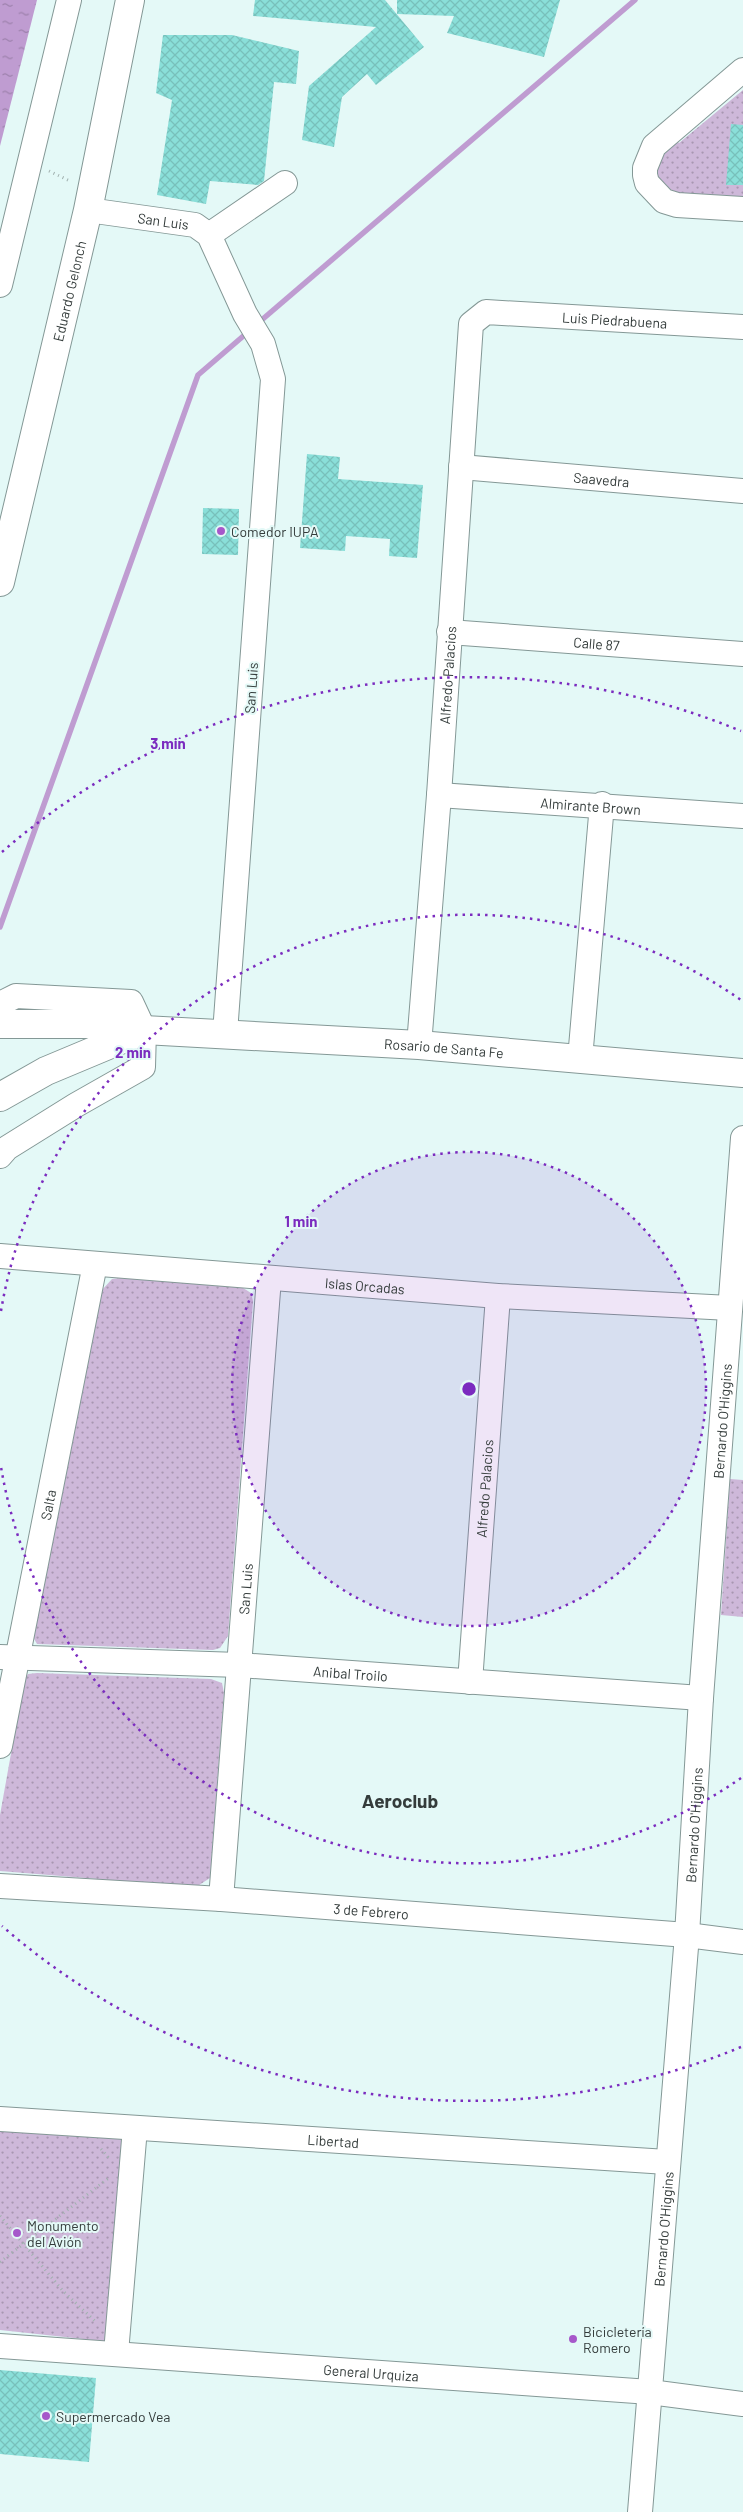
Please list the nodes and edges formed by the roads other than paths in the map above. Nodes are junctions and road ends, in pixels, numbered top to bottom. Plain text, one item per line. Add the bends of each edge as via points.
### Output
1 (69, 0) edge
2 (130, 0) edge
3 (743, 70) edge
4 (285, 183) dead end
5 (90, 201) junction
6 (743, 209) edge
7 (209, 235) junction
8 (0, 285) edge
9 (486, 312) joint
10 (743, 327) edge
11 (461, 467) junction
12 (743, 490) edge
13 (0, 582) edge
14 (449, 632) junction
15 (743, 654) edge
16 (439, 795) junction
17 (602, 804) junction
18 (743, 816) edge
19 (0, 1004) edge
20 (0, 1024) edge
21 (144, 1030) junction
22 (225, 1033) junction
23 (419, 1045) junction
24 (580, 1059) junction
25 (743, 1073) edge
26 (0, 1097) edge
27 (743, 1138) edge
28 (0, 1156) edge
29 (0, 1256) edge
30 (95, 1264) junction
31 (269, 1278) junction
32 (498, 1296) junction
33 (730, 1308) junction
34 (8, 1657) edge
35 (239, 1665) junction
36 (470, 1682) junction
37 (701, 1698) junction
38 (0, 1746) edge
39 (0, 1886) edge
40 (220, 1899) junction
41 (687, 1935) junction
42 (743, 1942) edge
43 (0, 2119) edge
44 (135, 2128) junction
45 (667, 2162) junction
46 (0, 2346) edge
47 (116, 2353) junction
48 (650, 2392) junction
49 (743, 2404) edge
50 (640, 2512) edge

1 - 8 street
2 - 5 main road, Eduardo Gelonch
3 - 6 street via 654,146 645,175 647,183 664,200 677,205
4 - 7 street
5 - 7 street, San Luis via 195,225
5 - 13 main road, Eduardo Gelonch
7 - 22 street, San Luis via 245,314 263,344 273,379
9 - 10 street, Luis Piedrabuena
9 - 11 street, Alfredo Palacios via 472,324
11 - 12 street, Saavedra
11 - 14 street, Alfredo Palacios
14 - 15 street, Calle 87
14 - 16 street, Alfredo Palacios
16 - 17 street, Almirante Brown
16 - 23 street, Alfredo Palacios
17 - 18 street, Almirante Brown
17 - 24 street
19 - 21 street via 16,996 131,1002
20 - 21 main road, Rosario de Santa Fe via 111,1024
21 - 22 main road, Rosario de Santa Fe
21 - 26 main road, Rosario de Santa Fe via 46,1071
21 - 28 street via 143,1067 76,1105 7,1148
22 - 23 main road, Rosario de Santa Fe
23 - 24 main road, Rosario de Santa Fe
24 - 25 main road, Rosario de Santa Fe
27 - 33 street, Bernardo O'Higgins
29 - 30 street, Islas Orcadas
30 - 31 street, Islas Orcadas
30 - 34 street, Salta
31 - 32 street, Islas Orcadas
31 - 35 street, San Luis
32 - 33 street, Islas Orcadas
32 - 36 street, Alfredo Palacios
33 - 37 street, Bernardo O'Higgins
34 - 35 street, Anibal Troilo
34 - 38 street, Salta
35 - 36 street, Anibal Troilo
35 - 40 street, San Luis
36 - 37 street, Anibal Troilo
37 - 41 street, Bernardo O'Higgins
39 - 40 street, 3 de Febrero
40 - 41 street, 3 de Febrero
41 - 42 street, 3 de Febrero
41 - 45 street, Bernardo O'Higgins
43 - 44 street, Libertad
44 - 45 street, Libertad
44 - 47 street
45 - 48 street, Bernardo O'Higgins
46 - 47 street, General Urquiza
47 - 48 street, General Urquiza
48 - 49 street, General Urquiza
48 - 50 street, Bernardo O'Higgins

